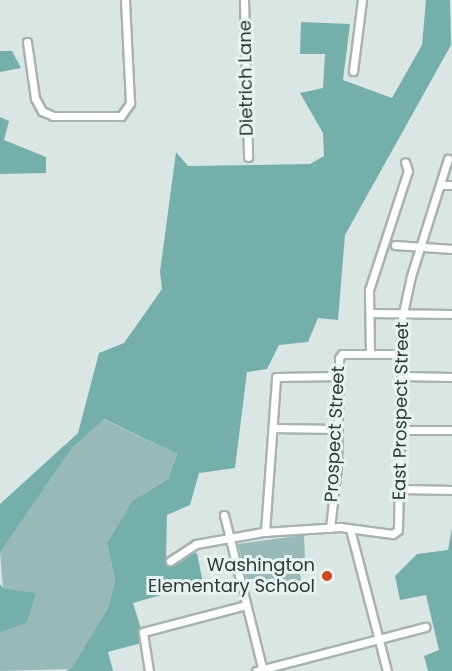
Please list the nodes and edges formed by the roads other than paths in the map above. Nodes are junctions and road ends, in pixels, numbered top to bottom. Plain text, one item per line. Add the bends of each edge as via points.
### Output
1 (125, 0) edge
2 (244, 0) edge
3 (362, 0) edge
4 (27, 42) dead end
5 (353, 71) dead end
6 (248, 156) dead end
7 (448, 159) dead end
8 (405, 162) dead end
9 (440, 185) junction
10 (452, 186) edge
11 (395, 245) dead end
12 (420, 248) junction
13 (452, 249) edge
14 (370, 313) junction
15 (404, 313) junction
16 (452, 314) edge
17 (370, 354) junction
18 (401, 354) junction
19 (338, 376) junction
20 (401, 376) junction
21 (452, 377) edge
22 (274, 428) junction
23 (338, 429) junction
24 (400, 430) junction
25 (452, 430) edge
26 (399, 489) junction
27 (452, 490) edge
28 (224, 515) dead end
29 (330, 528) junction
30 (350, 529) junction
31 (265, 532) junction
32 (230, 540) junction
33 (170, 561) dead end
34 (246, 605) junction
35 (425, 627) dead end
36 (379, 641) junction
37 (260, 670) edge
38 (149, 671) edge
39 (387, 671) edge

1 - 4 street via 129,108 121,116 47,114 35,98
2 - 6 street, Dietrich Lane
3 - 5 street
7 - 9 street, East Prospect Street
8 - 14 street via 408,171 369,290
9 - 10 street
9 - 12 street, East Prospect Street
11 - 12 street
12 - 13 street
12 - 15 street, East Prospect Street
14 - 15 street
14 - 17 street
15 - 16 street
15 - 18 street, East Prospect Street
17 - 18 street
17 - 19 street, Prospect Street via 340,355
18 - 20 street, East Prospect Street
19 - 22 street via 276,376
19 - 23 street, Prospect Street
20 - 21 street
20 - 24 street, East Prospect Street
22 - 23 street
22 - 31 street
23 - 29 street, Prospect Street
24 - 25 street
24 - 26 street, East Prospect Street
26 - 27 street
26 - 30 street, East Prospect Street via 398,525 393,534
28 - 32 street
29 - 30 street
29 - 31 street
30 - 36 street
31 - 32 street
32 - 33 street via 196,544
32 - 34 street
34 - 37 street
34 - 38 street via 143,632
35 - 36 street
36 - 37 street
36 - 39 street

